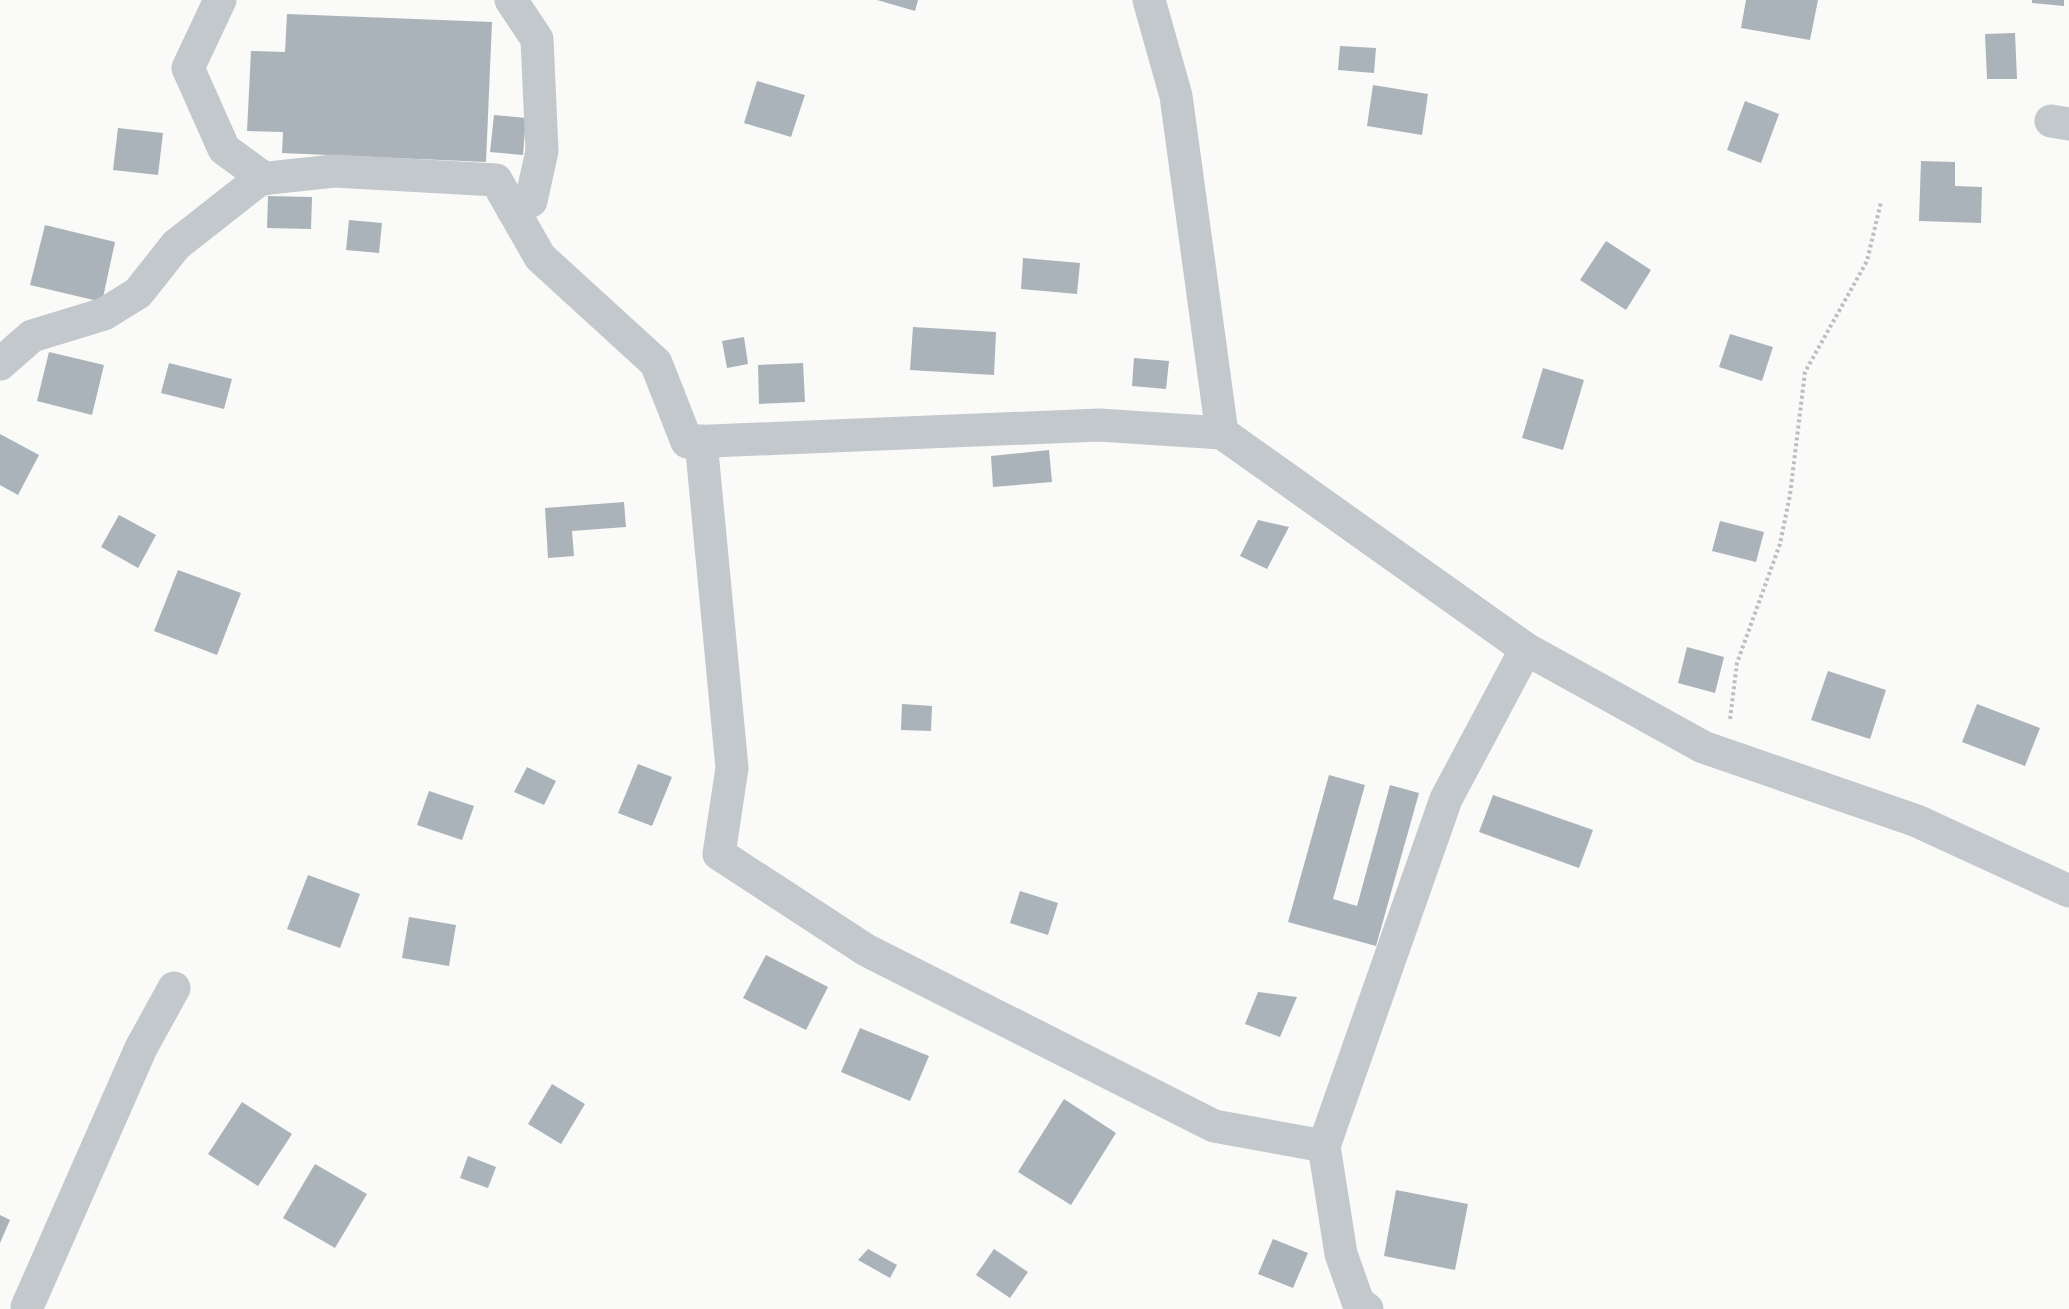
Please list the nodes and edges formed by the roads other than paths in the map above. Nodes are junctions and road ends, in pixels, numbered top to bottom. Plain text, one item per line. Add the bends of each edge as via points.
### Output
1 (220, 0) edge
2 (511, 0) edge
3 (1149, 0) edge
4 (265, 179) junction
5 (513, 210) junction
6 (0, 364) edge
7 (1222, 433) junction
8 (701, 441) junction
9 (1526, 648) junction
10 (2069, 891) edge
11 (174, 988) dead end
12 (1324, 1146) junction
13 (20, 1306) edge
14 (1367, 1309) edge

1 - 4 street via 188,68 224,149
2 - 5 street via 537,39 542,152 531,201
3 - 7 street via 1176,96
4 - 5 street via 334,171 496,180
4 - 6 street via 176,245 138,293 104,314 32,336
5 - 8 street via 540,257 656,363 687,442
7 - 8 street via 1099,424
7 - 9 street
8 - 12 street via 732,768 719,854 866,950 1214,1126
9 - 10 street via 1702,747 1917,821
9 - 12 street via 1446,799
11 - 13 street via 141,1048
12 - 14 street via 1341,1254 1358,1302

